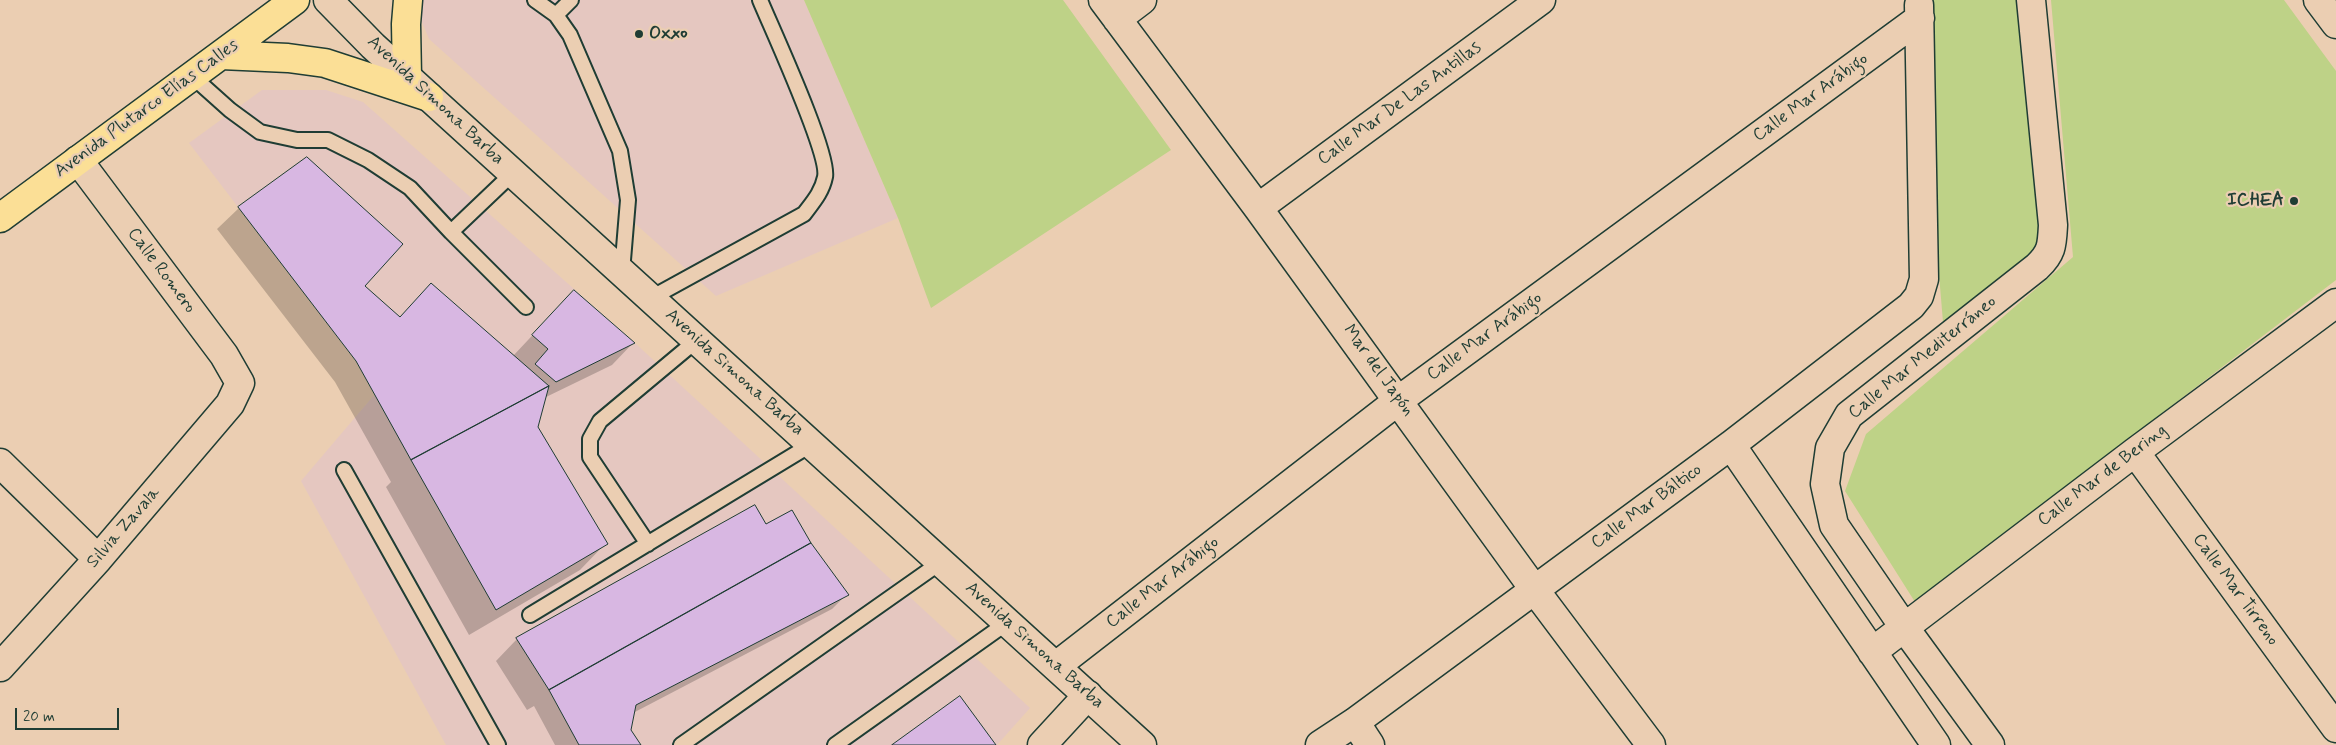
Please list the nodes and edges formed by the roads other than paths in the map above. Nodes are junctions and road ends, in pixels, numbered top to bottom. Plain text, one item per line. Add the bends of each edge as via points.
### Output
1 (295, 0) edge
2 (328, 0) edge
3 (408, 0) edge
4 (535, 0) edge
5 (571, 0) edge
6 (760, 0) edge
7 (1142, 0) edge
8 (1541, 0) edge
9 (2032, 0) edge
10 (2318, 0) edge
11 (1919, 9) edge
12 (1110, 10) edge
13 (556, 15) junction
14 (2336, 24) edge
15 (221, 55) junction
16 (192, 76) junction
17 (407, 77) junction
18 (429, 97) junction
19 (78, 160) junction
20 (513, 173) junction
21 (1258, 208) junction
22 (0, 218) edge
23 (450, 232) junction
24 (622, 272) junction
25 (651, 298) junction
26 (2336, 304) edge
27 (526, 307) dead end
28 (697, 340) junction
29 (240, 384) joint
30 (1399, 400) junction
31 (812, 444) junction
32 (1731, 445) junction
33 (2135, 452) junction
34 (0, 463) edge
35 (344, 470) dead end
36 (648, 544) junction
37 (98, 559) junction
38 (941, 562) junction
39 (1534, 589) junction
40 (530, 615) dead end
41 (1008, 622) junction
42 (1904, 627) junction
43 (1872, 652) junction
44 (1056, 666) junction
45 (0, 668) edge
46 (1088, 696) junction
47 (1961, 705) junction
48 (1355, 722) junction
49 (2336, 728) edge
50 (1930, 737) edge
51 (498, 745) edge
52 (681, 745) edge
53 (835, 745) edge
54 (1042, 745) edge
55 (1142, 745) edge
56 (1320, 745) edge
57 (1370, 745) edge
58 (1651, 745) edge
59 (1990, 745) edge

1 - 15 main road, Avenida Plutarco Elías Calles
2 - 17 street, Avenida Simona Barba
3 - 17 main road
4 - 13 lane
5 - 13 lane
6 - 25 lane via 823,157 826,176 818,198 804,214
7 - 12 street
8 - 21 street, Calle Mar De Las Antillas
9 - 42 street, Calle Mar Mediterráneo via 2053,225 2049,255 1849,415 1830,448 1825,484 1834,525
10 - 14 street
11 - 30 street, Calle Mar Arábigo
11 - 32 street, Calle Mar Báltico via 1924,279 1919,296 1899,317
12 - 21 street, Mar del Japón
13 - 24 lane via 570,36 620,151 628,200
15 - 16 main road, Avenida Plutarco Elías Calles
15 - 18 main road via 325,63
16 - 19 main road, Avenida Plutarco Elías Calles
16 - 23 lane via 260,132 297,140 328,140 368,160 410,188
17 - 18 street, Avenida Simona Barba
18 - 20 street, Avenida Simona Barba
19 - 22 main road, Avenida Plutarco Elías Calles
19 - 29 street, Calle Romero via 224,355
20 - 23 lane
20 - 24 street, Avenida Simona Barba
21 - 30 street, Mar del Japón
23 - 27 lane
24 - 25 street, Avenida Simona Barba
25 - 28 street, Avenida Simona Barba
26 - 33 street, Calle Mar de Bering
28 - 31 street, Avenida Simona Barba
28 - 36 lane via 600,421 590,439 590,457
29 - 37 street, Silvia Zavala via 230,404
30 - 39 street, Mar del Japón
30 - 44 street, Calle Mar Arábigo
31 - 36 lane
31 - 38 street, Avenida Simona Barba
32 - 39 street, Calle Mar Báltico
32 - 43 street
33 - 42 street, Calle Mar de Bering
33 - 49 street, Calle Mar Tirreno
34 - 37 street
35 - 51 lane
36 - 40 lane
37 - 45 street, Silvia Zavala
38 - 41 street, Avenida Simona Barba
38 - 52 lane
39 - 48 street, Calle Mar Báltico
39 - 58 street, Mar del Japón
41 - 44 street, Avenida Simona Barba
41 - 53 lane
42 - 43 street, Calle Mar de Bering
42 - 47 street, Calle Mar Mediterráneo
43 - 50 street
44 - 46 street, Avenida Simona Barba
46 - 54 street
46 - 55 street, Avenida Simona Barba
47 - 50 street
47 - 59 street, Calle Mar Mediterráneo
48 - 56 street, Calle Mar Báltico
48 - 57 street

